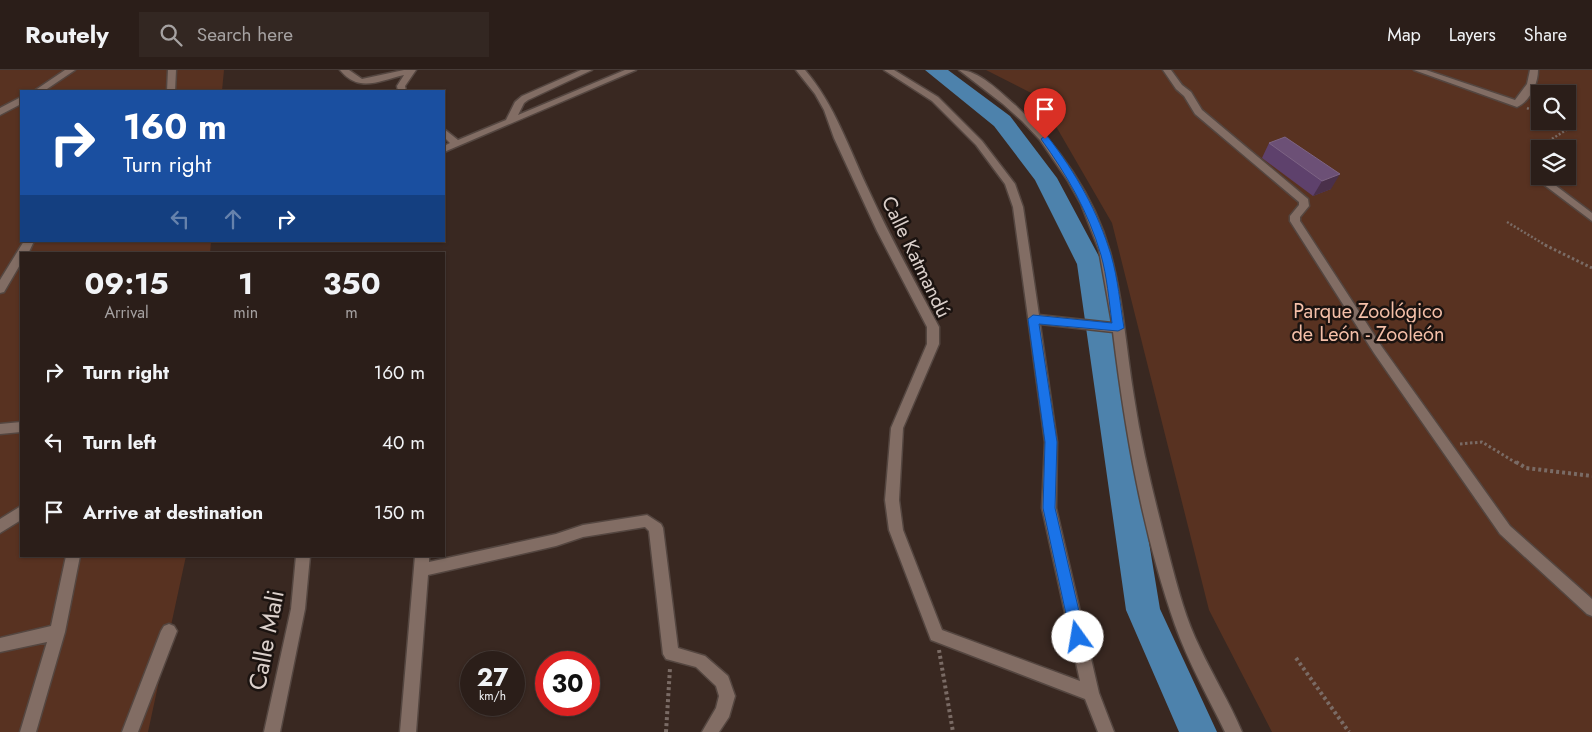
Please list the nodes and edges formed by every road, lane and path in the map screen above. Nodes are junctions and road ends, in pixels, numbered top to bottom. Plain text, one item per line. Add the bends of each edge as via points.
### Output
1 (71, 70) edge
2 (172, 70) edge
3 (344, 70) edge
4 (588, 70) edge
5 (632, 70) edge
6 (800, 70) edge
7 (888, 70) edge
8 (963, 70) edge
9 (1167, 70) edge
10 (1418, 70) edge
11 (1534, 70) edge
12 (411, 71) edge
13 (40, 90) edge
14 (171, 90) edge
15 (402, 90) edge
16 (20, 101) edge
17 (0, 112) edge
18 (510, 121) junction
19 (1566, 130) edge
20 (445, 133) edge
21 (1550, 140) edge
22 (456, 144) junction
23 (445, 149) edge
24 (1551, 185) edge
25 (1592, 218) edge
26 (1507, 222) dead end
27 (20, 258) edge
28 (1592, 268) edge
29 (0, 290) edge
30 (1033, 319) junction
31 (1118, 328) junction
32 (20, 427) edge
33 (0, 429) edge
34 (1444, 445) junction
35 (1592, 476) edge
36 (20, 513) edge
37 (0, 527) edge
38 (73, 557) edge
39 (303, 557) edge
40 (422, 563) edge
41 (1592, 609) edge
42 (169, 631) dead end
43 (57, 632) junction
44 (936, 635) junction
45 (0, 645) edge
46 (671, 654) junction
47 (1296, 658) dead end
48 (1091, 693) junction
49 (28, 732) edge
50 (130, 732) edge
51 (272, 732) edge
52 (408, 732) edge
53 (666, 732) edge
54 (710, 732) edge
55 (954, 732) edge
56 (1106, 732) edge
57 (1234, 732) edge
58 (1348, 732) edge

1 - 13 street
2 - 14 street
3 - 12 street via 361,82
4 - 18 street via 526,98 520,102
5 - 18 street
6 - 44 street, Calle Katmandú via 824,100 882,232 933,327 932,344 898,428 892,500 896,530
7 - 30 street via 935,99 979,143 1010,184 1018,207
8 - 31 street via 1016,109 1065,165 1088,205 1106,256
9 - 34 street via 1188,94 1198,112 1304,201 1295,221
10 - 11 street via 1518,104 1534,81
12 - 15 street via 400,86
16 - 17 street
18 - 22 street
19 - 21 path
20 - 22 street
22 - 23 street
24 - 25 street
26 - 28 path
27 - 29 street
30 - 31 street
30 - 48 street via 1051,442 1049,508
31 - 57 street via 1135,441 1173,595 1184,628
32 - 33 street
34 - 35 path via 1482,442 1526,468
34 - 41 street via 1505,530
36 - 37 street
38 - 43 street
39 - 51 street, Calle Mali via 298,609
40 - 46 street via 556,540 584,530 647,521 656,528
40 - 52 street
42 - 50 street
43 - 45 street
43 - 49 street
44 - 48 street
44 - 55 path
46 - 53 path
46 - 54 street via 700,661 722,681 727,696 723,711
47 - 58 path
48 - 56 street

